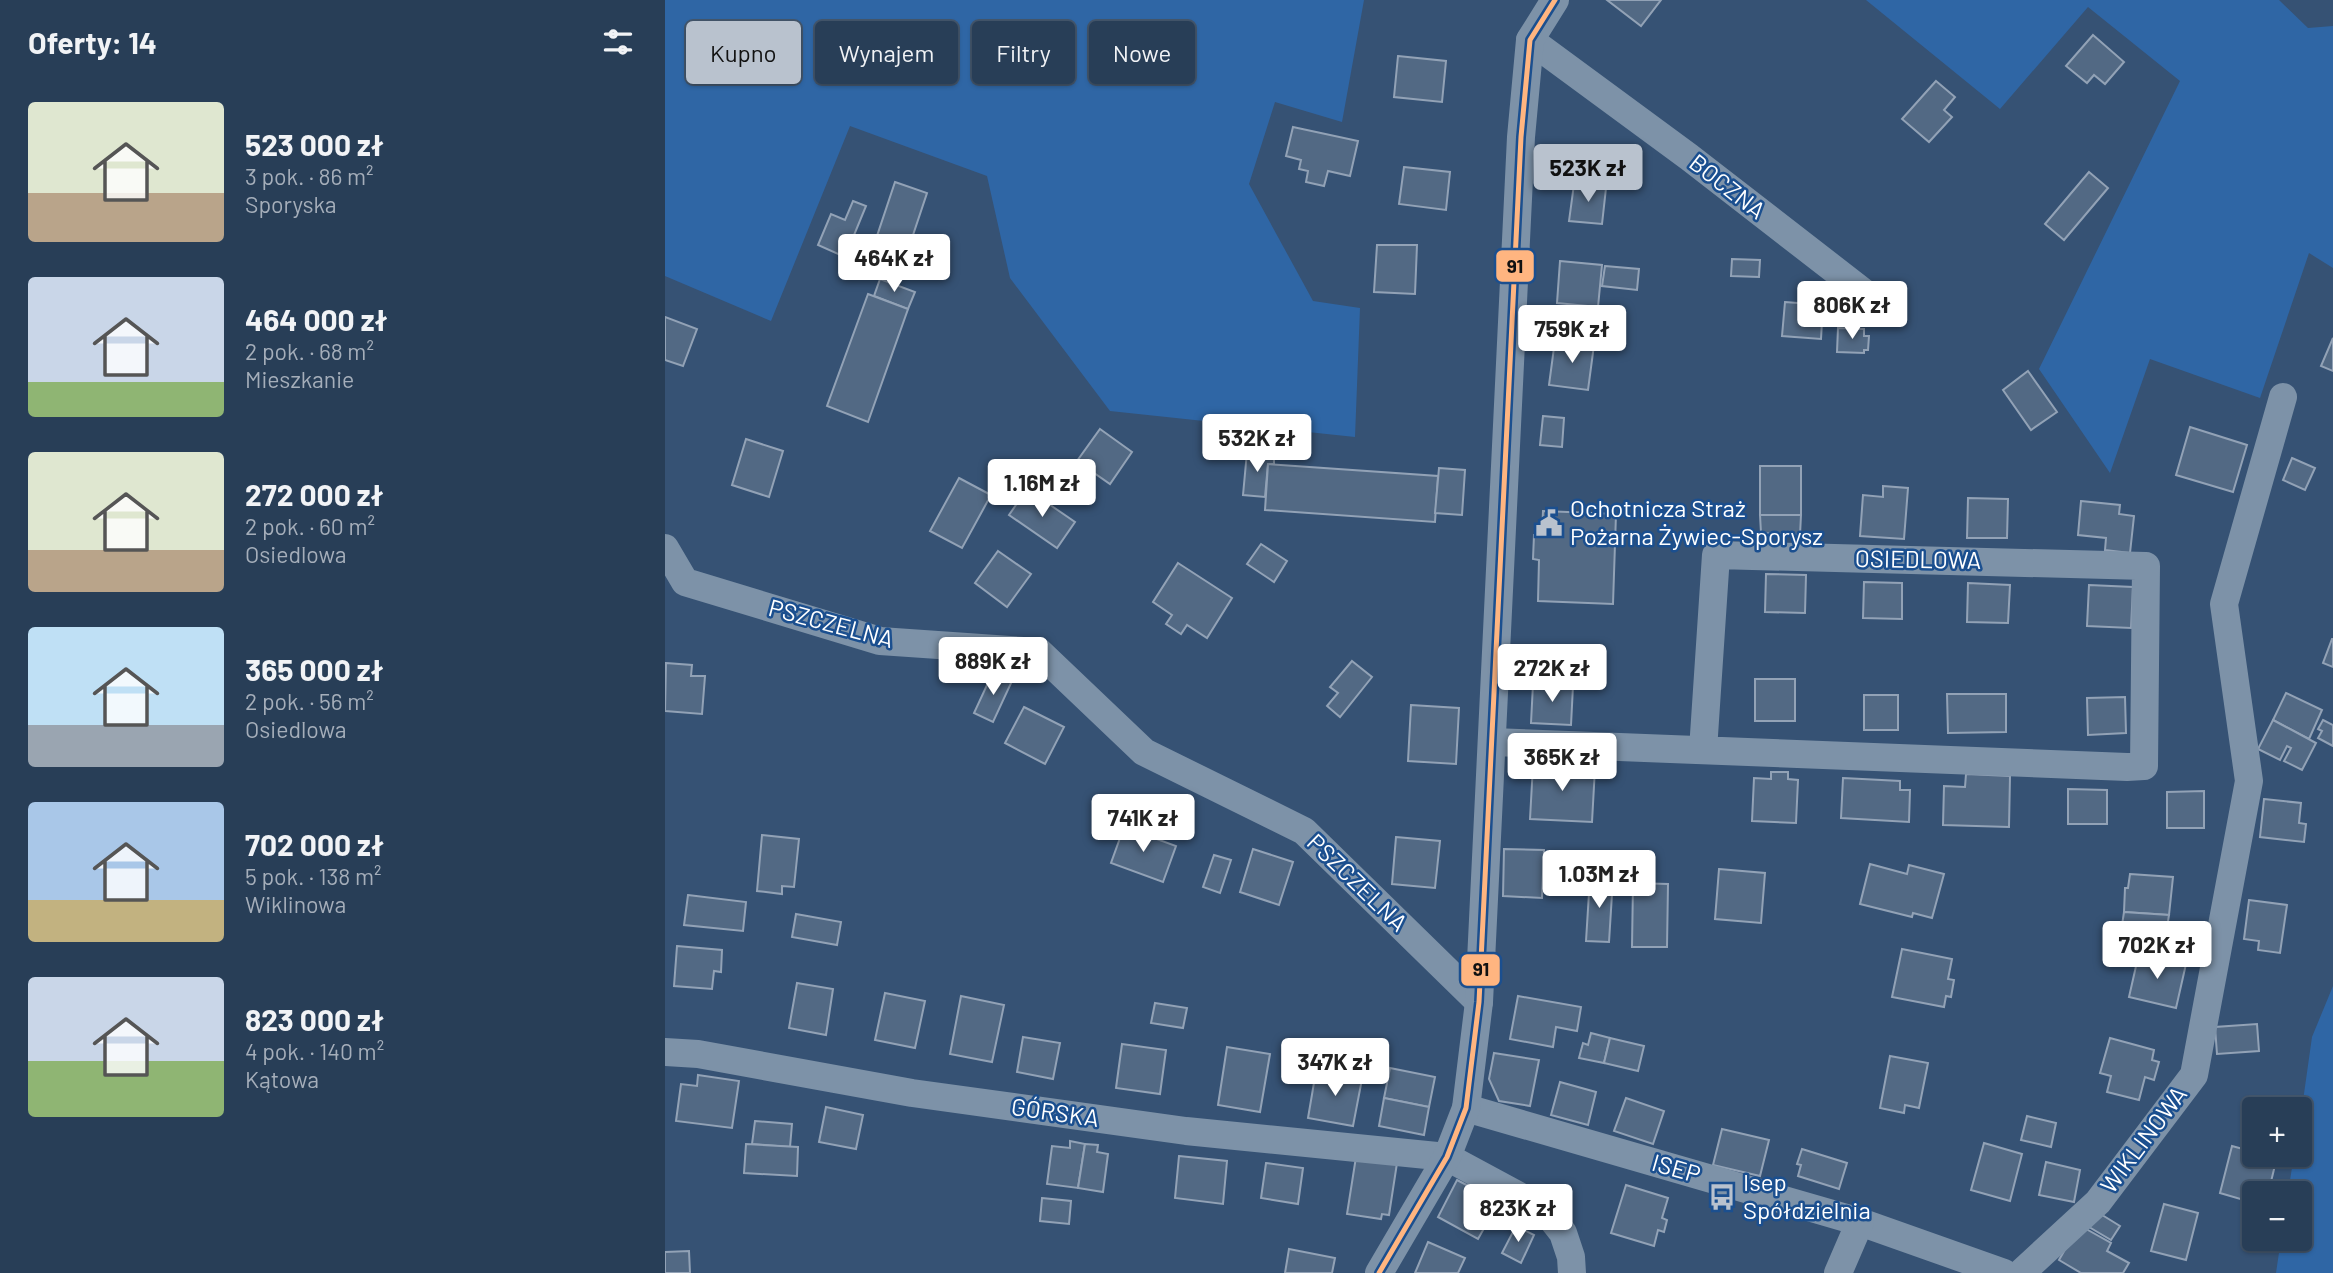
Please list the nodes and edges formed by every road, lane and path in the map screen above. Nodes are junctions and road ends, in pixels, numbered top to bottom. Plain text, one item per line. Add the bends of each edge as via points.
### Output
1 (1555, 0) edge
2 (1531, 40) junction
3 (1889, 312) dead end
4 (2283, 397) dead end
5 (665, 548) edge
6 (1492, 742) junction
7 (1703, 750) junction
8 (1479, 1002) junction
9 (665, 1052) edge
10 (1466, 1108) junction
11 (1447, 1157) junction
12 (1860, 1222) junction
13 (1379, 1273) edge
14 (1572, 1273) edge
15 (1838, 1273) edge
16 (2004, 1273) edge
17 (2021, 1273) edge

1 - 2 street
2 - 3 street, BOCZNA
2 - 6 street via 1521,146
4 - 17 street, WIKLINOWA via 2224,604 2249,781 2194,1075 2098,1202
5 - 8 street, PSZCZELNA via 685,582 880,641 1038,652 1144,752 1304,831
6 - 7 street
6 - 8 street
7 - 7 street, OSIEDLOWA via 1716,555 2146,566 2144,766
8 - 10 street
9 - 11 street, GÓRSKA via 912,1093 1186,1131
10 - 11 street
10 - 12 street, ISEP
11 - 13 street
11 - 14 street via 1545,1210 1563,1233
12 - 15 street
12 - 16 street, ISEP

